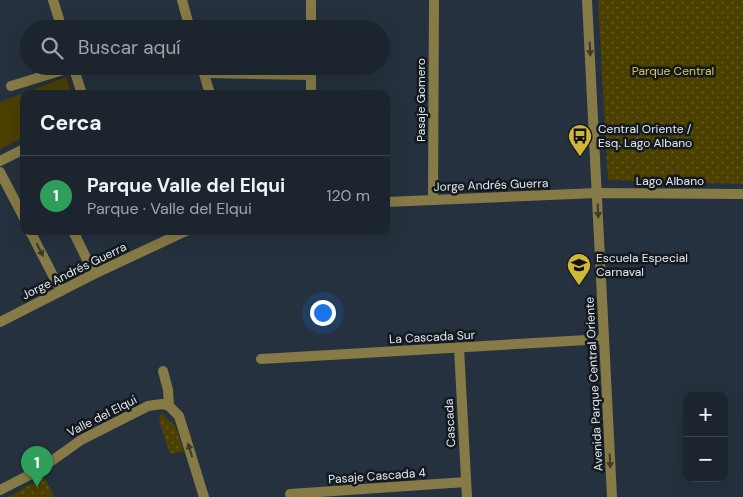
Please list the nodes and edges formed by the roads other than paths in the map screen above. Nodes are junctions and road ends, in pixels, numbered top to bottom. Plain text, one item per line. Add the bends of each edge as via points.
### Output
1 (53, 0) edge
2 (182, 0) edge
3 (311, 0) edge
4 (434, 0) edge
5 (587, 0) edge
6 (59, 20) edge
7 (188, 20) edge
8 (311, 20) edge
9 (45, 75) edge
10 (76, 75) edge
11 (204, 75) edge
12 (311, 75) edge
13 (11, 86) dead end
14 (81, 90) edge
15 (209, 90) edge
16 (311, 90) edge
17 (20, 151) edge
18 (0, 161) edge
19 (0, 172) edge
20 (597, 194) junction
21 (743, 194) edge
22 (433, 200) junction
23 (390, 202) edge
24 (20, 210) edge
25 (32, 235) edge
26 (74, 235) edge
27 (177, 235) edge
28 (94, 274) junction
29 (61, 291) junction
30 (0, 322) edge
31 (604, 339) junction
32 (458, 348) junction
33 (261, 359) dead end
34 (163, 371) dead end
35 (168, 406) junction
36 (466, 482) junction
37 (0, 490) edge
38 (290, 494) dead end
39 (204, 497) edge
40 (467, 497) edge
41 (612, 497) edge

1 - 6 street
2 - 7 street
3 - 8 street
4 - 22 street, Pasaje Gomero
5 -> 20 street, Avenida Parque Central Oriente
9 - 13 street
10 - 14 street
11 - 15 street
12 - 16 street
17 - 18 street
19 - 24 street
20 - 21 street, Lago Albano
20 - 22 street, Jorge Andrés Guerra
20 -> 31 street, Avenida Parque Central Oriente
22 - 23 street, Jorge Andrés Guerra
25 -> 29 street
26 - 28 street
27 - 28 street, Jorge Andrés Guerra
28 - 29 street, Jorge Andrés Guerra
29 - 30 street, Jorge Andrés Guerra
31 - 32 street, La Cascada Sur
31 -> 41 street, Avenida Parque Central Oriente
32 - 33 street, La Cascada Sur
32 - 36 street, Cascada
34 - 35 street
35 - 37 street, Valle del Elqui via 155,404 137,411 81,440 39,470
39 -> 35 street via 182,423
36 - 38 street, Pasaje Cascada 4
36 - 40 street, Cascada

